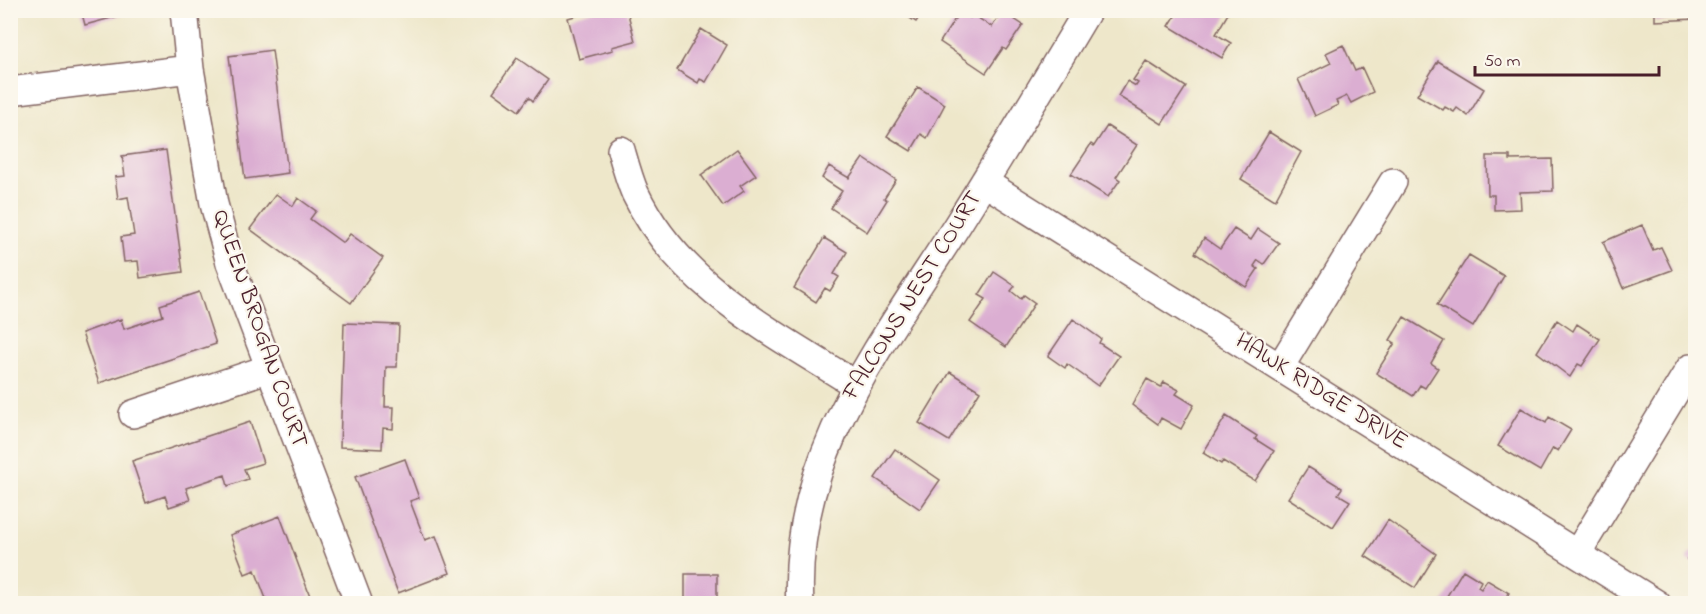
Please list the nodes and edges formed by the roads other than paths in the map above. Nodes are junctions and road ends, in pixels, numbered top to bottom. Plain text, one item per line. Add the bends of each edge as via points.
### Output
1 (184, 10) edge
2 (1088, 10) edge
3 (190, 69) junction
4 (10, 91) edge
5 (621, 150) dead end
6 (984, 182) junction
7 (1393, 182) dead end
8 (1280, 367) junction
9 (270, 368) junction
10 (1690, 368) dead end
11 (856, 385) junction
12 (133, 414) dead end
13 (1578, 552) junction
14 (359, 603) edge
15 (800, 603) edge
16 (1657, 603) edge

1 - 3 street, QUEEN BROGAN COURT
2 - 6 street, FALCONS NEST COURT
3 - 4 street
3 - 9 street, QUEEN BROGAN COURT via 214,204 230,263
5 - 11 street via 641,203 664,239 695,275 741,313
6 - 8 street, HAWK RIDGE DRIVE
6 - 11 street, FALCONS NEST COURT
7 - 8 street
8 - 13 street, HAWK RIDGE DRIVE
9 - 12 street
9 - 14 street, QUEEN BROGAN COURT
10 - 13 street
11 - 15 street, FALCONS NEST COURT via 828,442 809,496 800,557
13 - 16 street, HAWK RIDGE DRIVE

